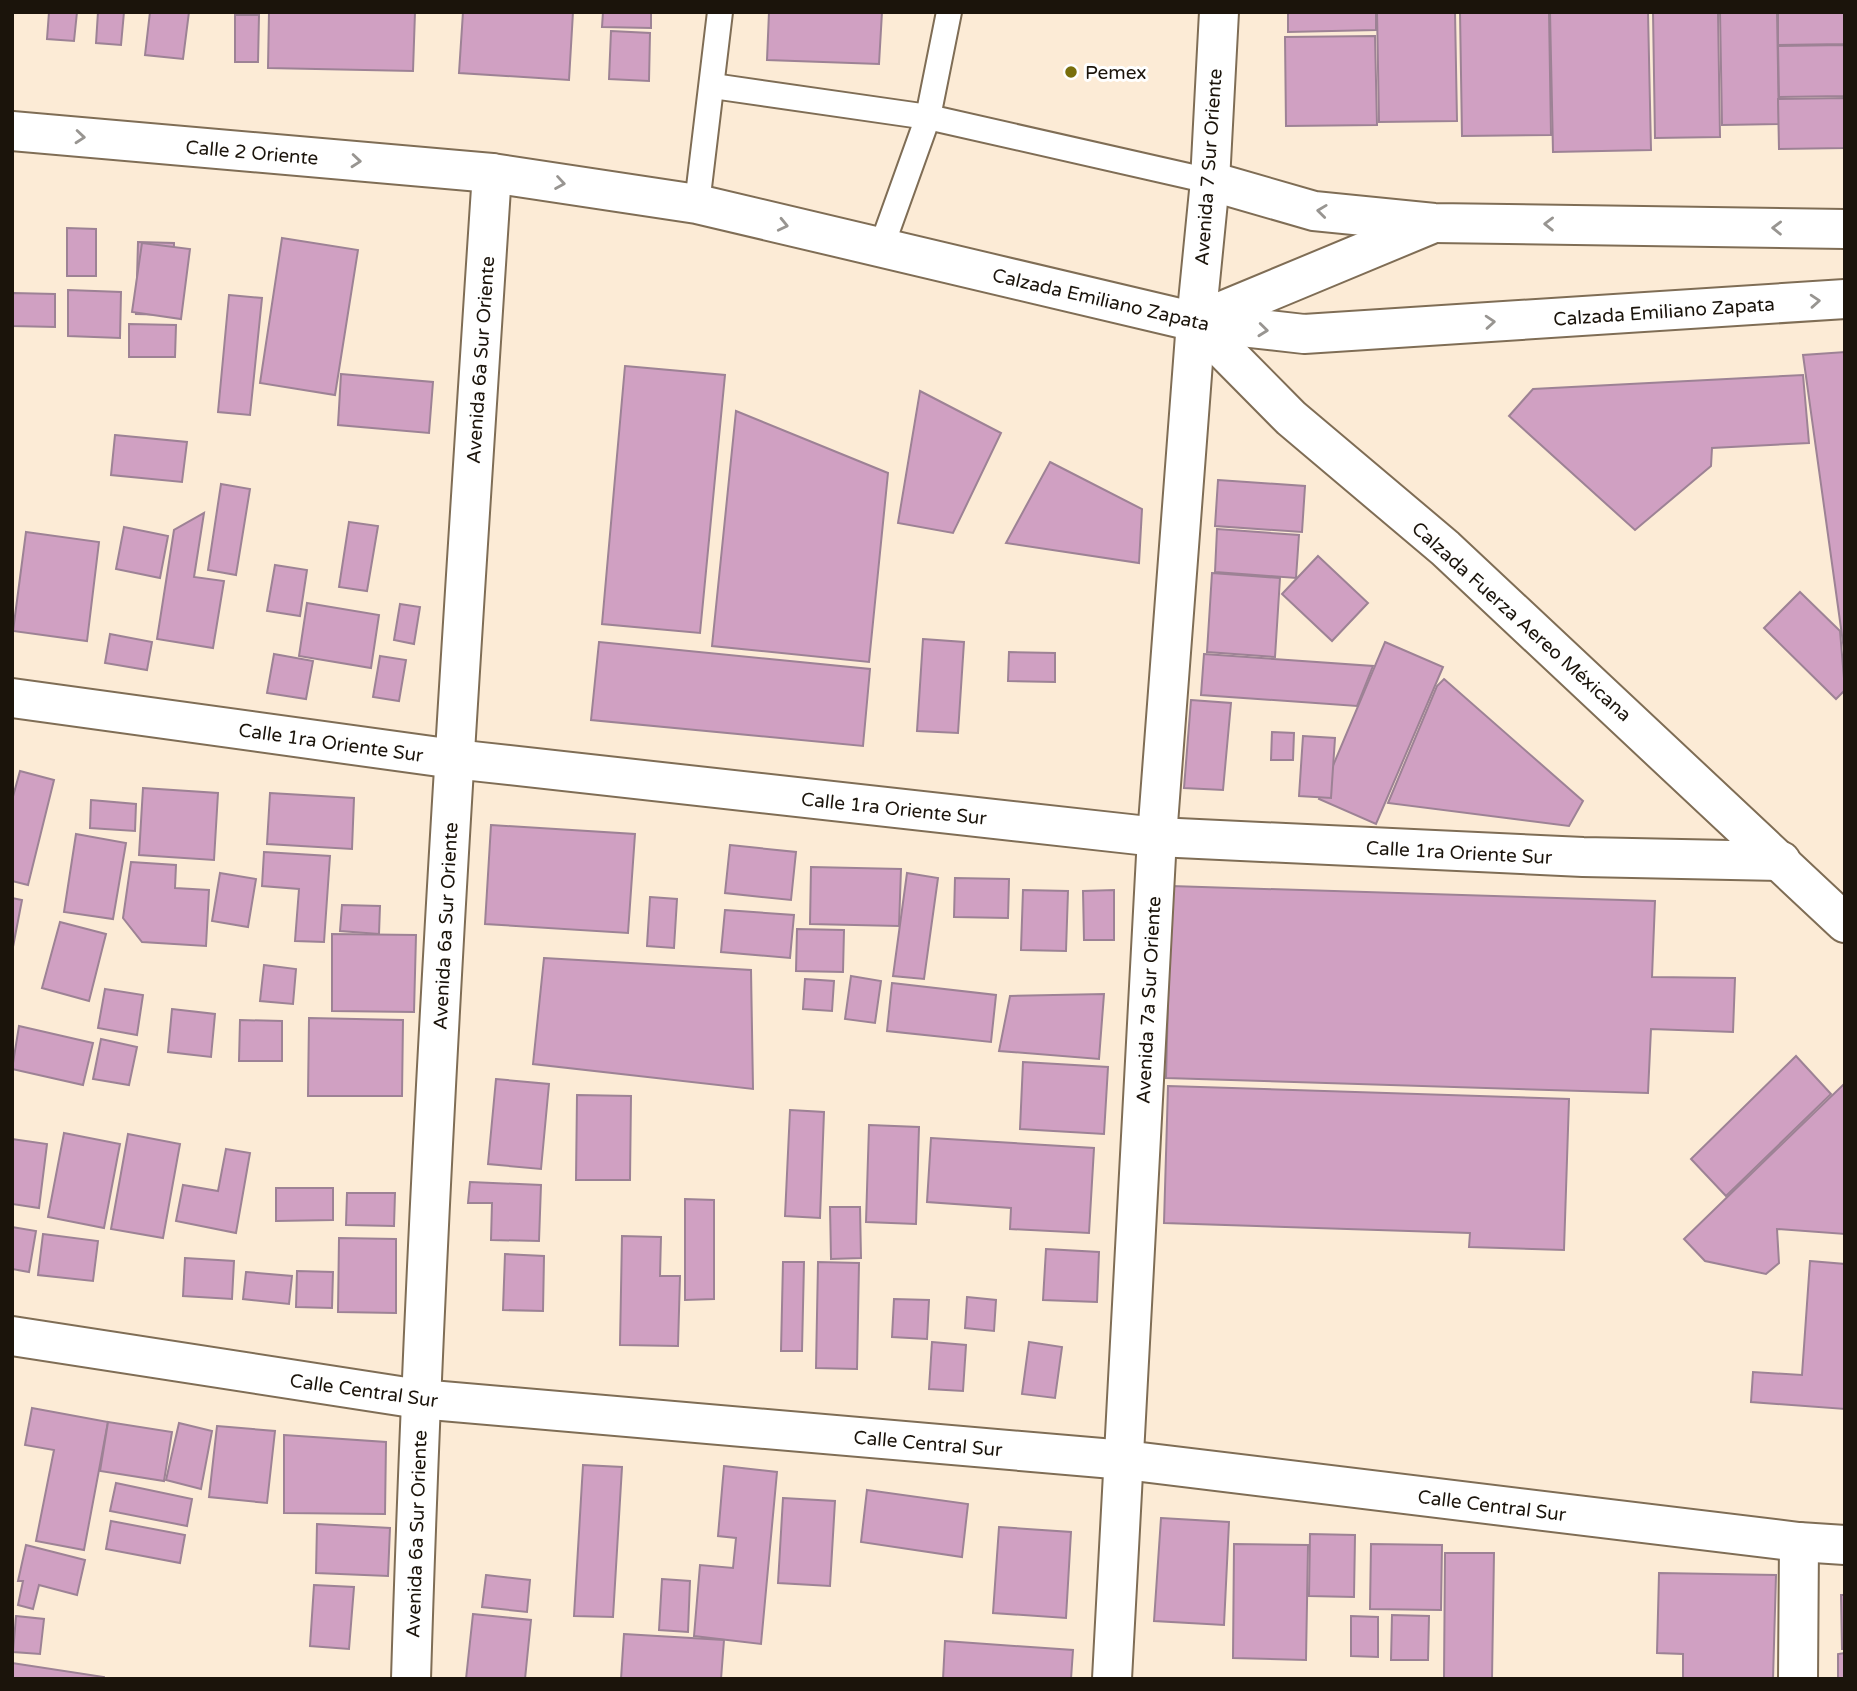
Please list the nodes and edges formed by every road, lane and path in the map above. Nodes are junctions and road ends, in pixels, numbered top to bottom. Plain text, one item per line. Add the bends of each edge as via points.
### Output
1 (720, 12) edge
2 (949, 12) edge
3 (1215, 13) edge
4 (713, 86) junction
5 (928, 117) junction
6 (12, 131) edge
7 (492, 173) junction
8 (1210, 181) junction
9 (697, 204) junction
10 (1434, 223) junction
11 (1845, 229) edge
12 (881, 248) junction
13 (1845, 299) edge
14 (1196, 322) junction
15 (12, 698) edge
16 (454, 759) junction
17 (1157, 837) junction
18 (1781, 861) junction
19 (1845, 923) edge
20 (12, 1336) edge
21 (419, 1399) junction
22 (1125, 1460) junction
23 (1799, 1542) junction
24 (1845, 1545) edge
25 (411, 1679) edge
26 (1112, 1679) edge
27 (1798, 1679) edge

1 - 4 lane
2 - 5 lane
3 - 8 street, Avenida 7 Sur Oriente
4 - 5 lane
4 - 9 lane
5 - 8 lane
5 - 12 lane
6 -> 7 street, Calle 2 Oriente
7 -> 9 street, Calzada Emiliano Zapata
7 - 16 street, Avenida 6a Sur Oriente
10 -> 8 street via 1314,211
8 - 14 street, Avenida 7 Sur Oriente
9 -> 12 street, Calzada Emiliano Zapata
11 -> 10 street
10 - 14 street
12 - 14 street, Calzada Emiliano Zapata
14 -> 13 street, Calzada Emiliano Zapata via 1304,334
14 - 17 street, Avenida 7a Sur Oriente
14 - 18 street, Calzada Fuerza Aereo Méxicana via 1290,418 1445,548
15 - 16 street, Calle 1ra Oriente Sur
16 - 17 street, Calle 1ra Oriente Sur
16 - 21 street, Avenida 6a Sur Oriente
17 - 18 street, Calle 1ra Oriente Sur via 1583,858
17 - 22 street, Avenida 7a Sur Oriente
18 - 19 street, Calzada Fuerza Aereo Méxicana
20 - 21 street, Calle Central Sur
21 - 22 street, Calle Central Sur
21 - 25 street, Avenida 6a Sur Oriente
22 - 23 street, Calle Central Sur
22 - 26 street, Avenida 7a Sur Oriente
23 - 24 street, Calle Central Sur
23 - 27 street

